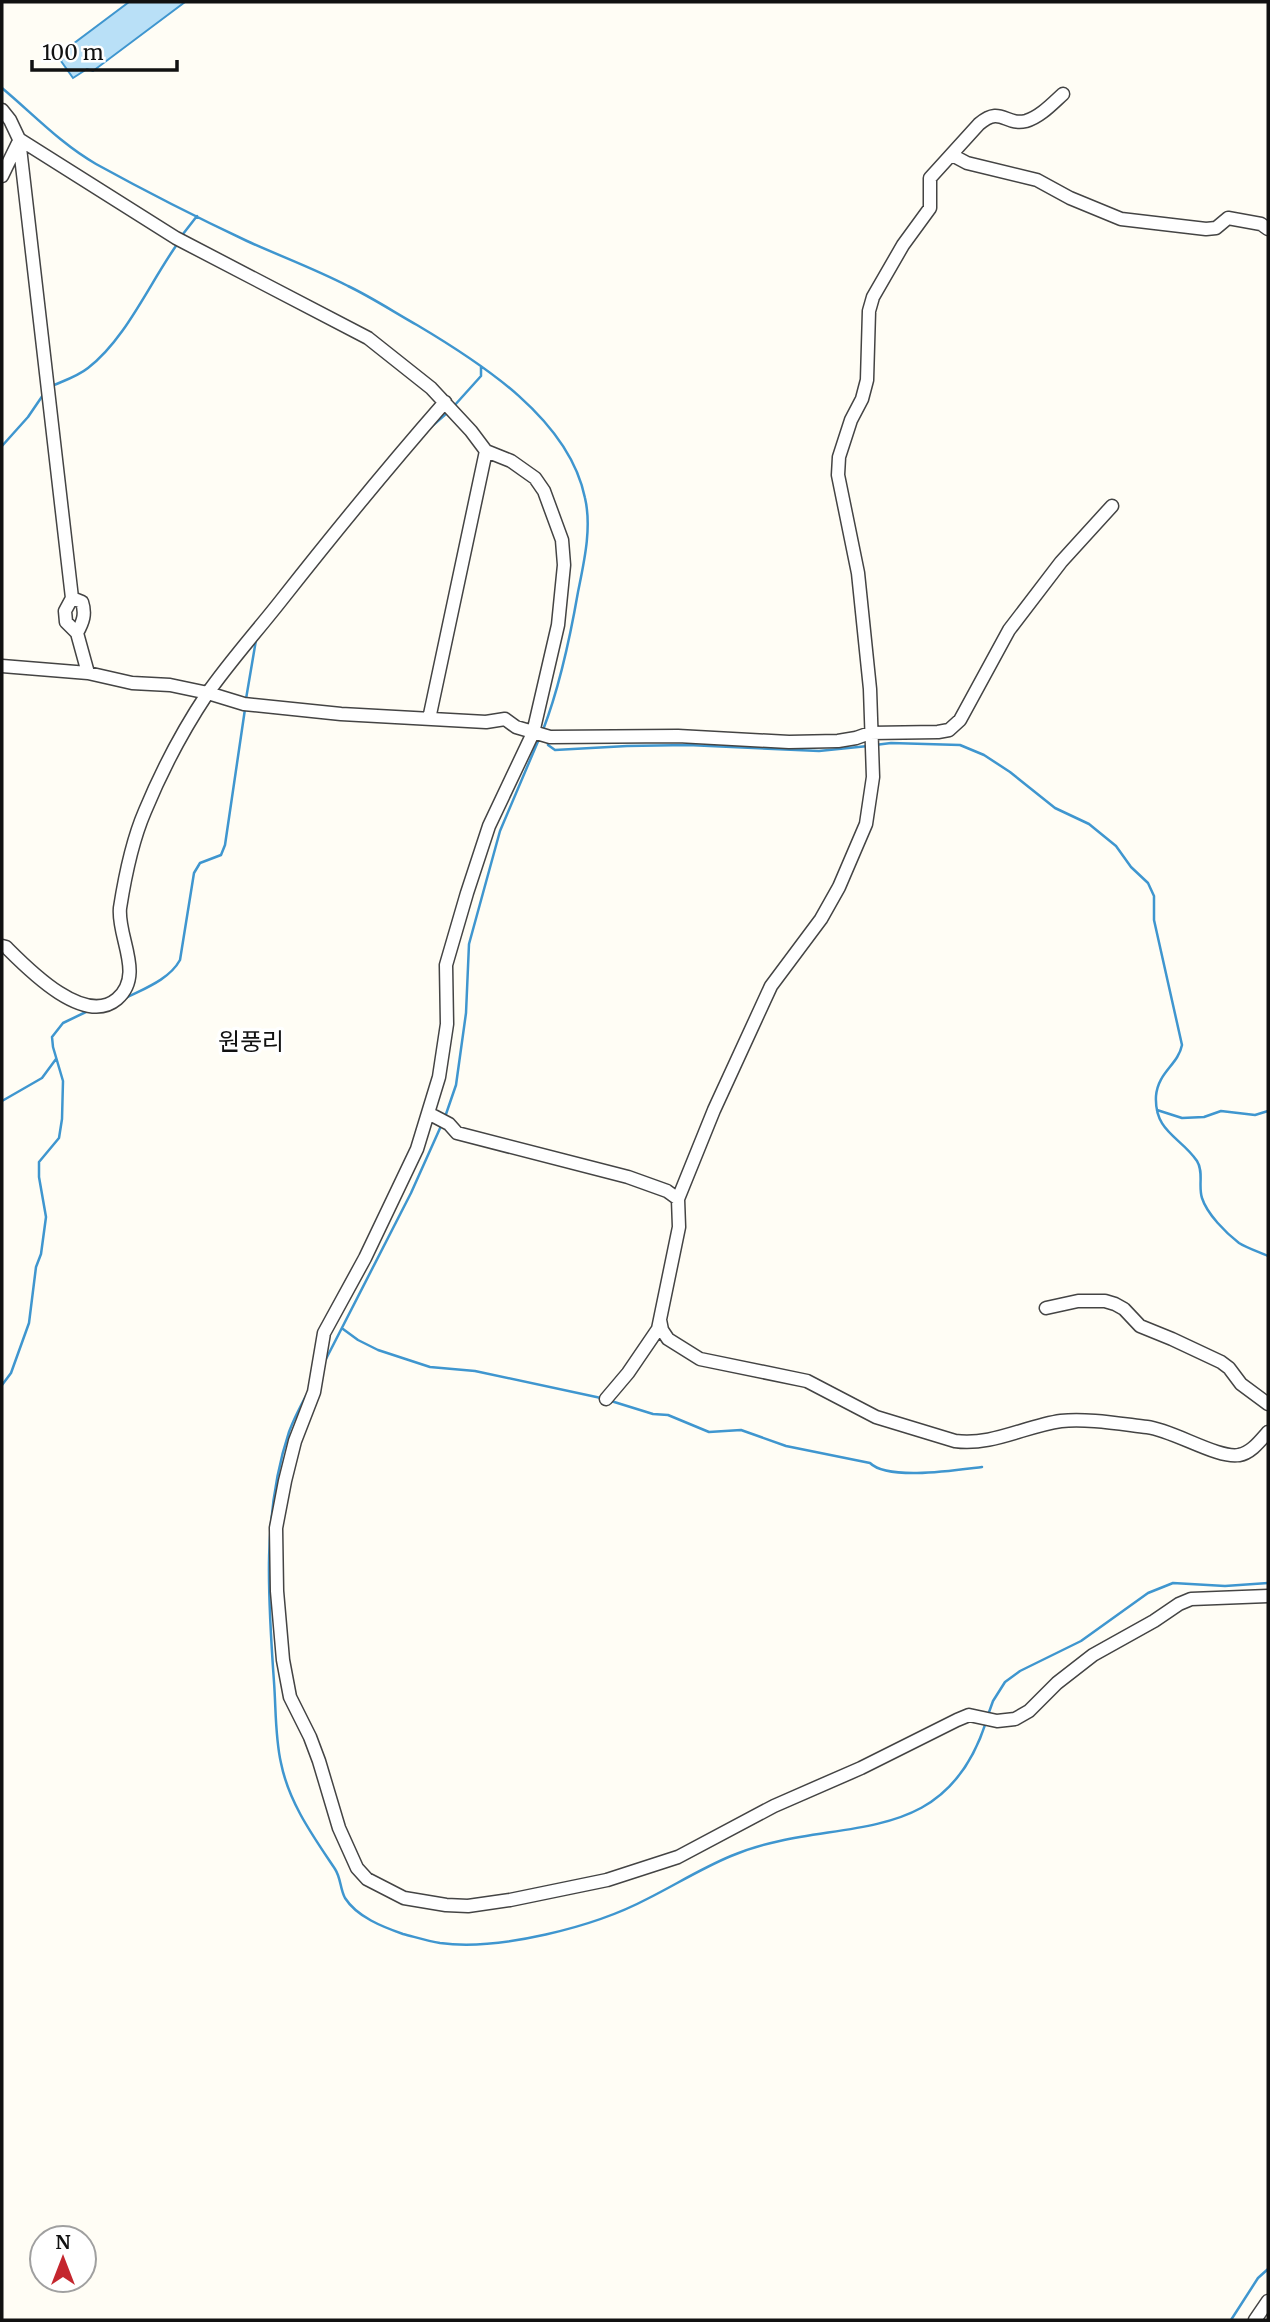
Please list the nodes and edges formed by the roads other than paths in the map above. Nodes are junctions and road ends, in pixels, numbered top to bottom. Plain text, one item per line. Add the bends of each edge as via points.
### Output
1 (1063, 94) dead end
2 (2, 110) edge
3 (19, 139) junction
4 (952, 155) junction
5 (2, 176) edge
6 (1268, 229) edge
7 (445, 402) junction
8 (486, 451) junction
9 (1112, 506) dead end
10 (2, 666) edge
11 (88, 673) junction
12 (208, 693) junction
13 (429, 719) junction
14 (533, 733) junction
15 (870, 733) junction
16 (2, 946) edge
17 (428, 1113) junction
18 (678, 1199) junction
19 (1046, 1308) dead end
20 (660, 1320) junction
21 (606, 1399) dead end
22 (1268, 1404) edge
23 (1268, 1432) edge
24 (1268, 1596) edge
25 (1268, 2301) edge
26 (1255, 2320) edge

1 - 4 street via 1025,121 997,114 987,117
2 - 3 street
3 - 5 street
3 - 7 street via 176,238 368,338
3 - 11 street via 72,598 65,611 66,622 77,633
4 - 6 street via 1037,180 1121,219 1206,229 1216,228 1228,218
4 - 15 street via 930,178 930,208 873,297 867,380 839,457 838,475 858,573
7 - 8 street
7 - 12 street
8 - 13 street
8 - 14 street via 535,478 562,540 558,625
9 - 15 street via 1009,630 960,720 949,730 938,732
10 - 11 street
11 - 12 street
12 - 13 street via 244,704
12 - 16 street via 163,772 137,833 120,912 130,974 116,1000 105,1005 78,1003 49,987
13 - 14 street via 505,719
14 - 15 street via 789,742 838,741
14 - 17 street via 489,825 446,965 444,1051
15 - 18 street via 873,777 866,824 821,919 771,986
17 - 18 street via 457,1133 628,1177
17 - 24 street via 403,1180 324,1333 314,1392 295,1441 276,1528 277,1591 290,1698 320,1761 348,1852 367,1880 404,1898 468,1906 607,1880 678,1857 774,1806 969,1715 1015,1719 1093,1655 1179,1604 1191,1599
18 - 20 street via 679,1227
19 - 22 street via 1078,1301 1115,1304 1140,1326 1221,1362
20 - 21 street
20 - 23 street via 668,1339 700,1359 807,1381 876,1416 956,1441 985,1441 1076,1421 1150,1427 1228,1456 1252,1449
25 - 26 street

